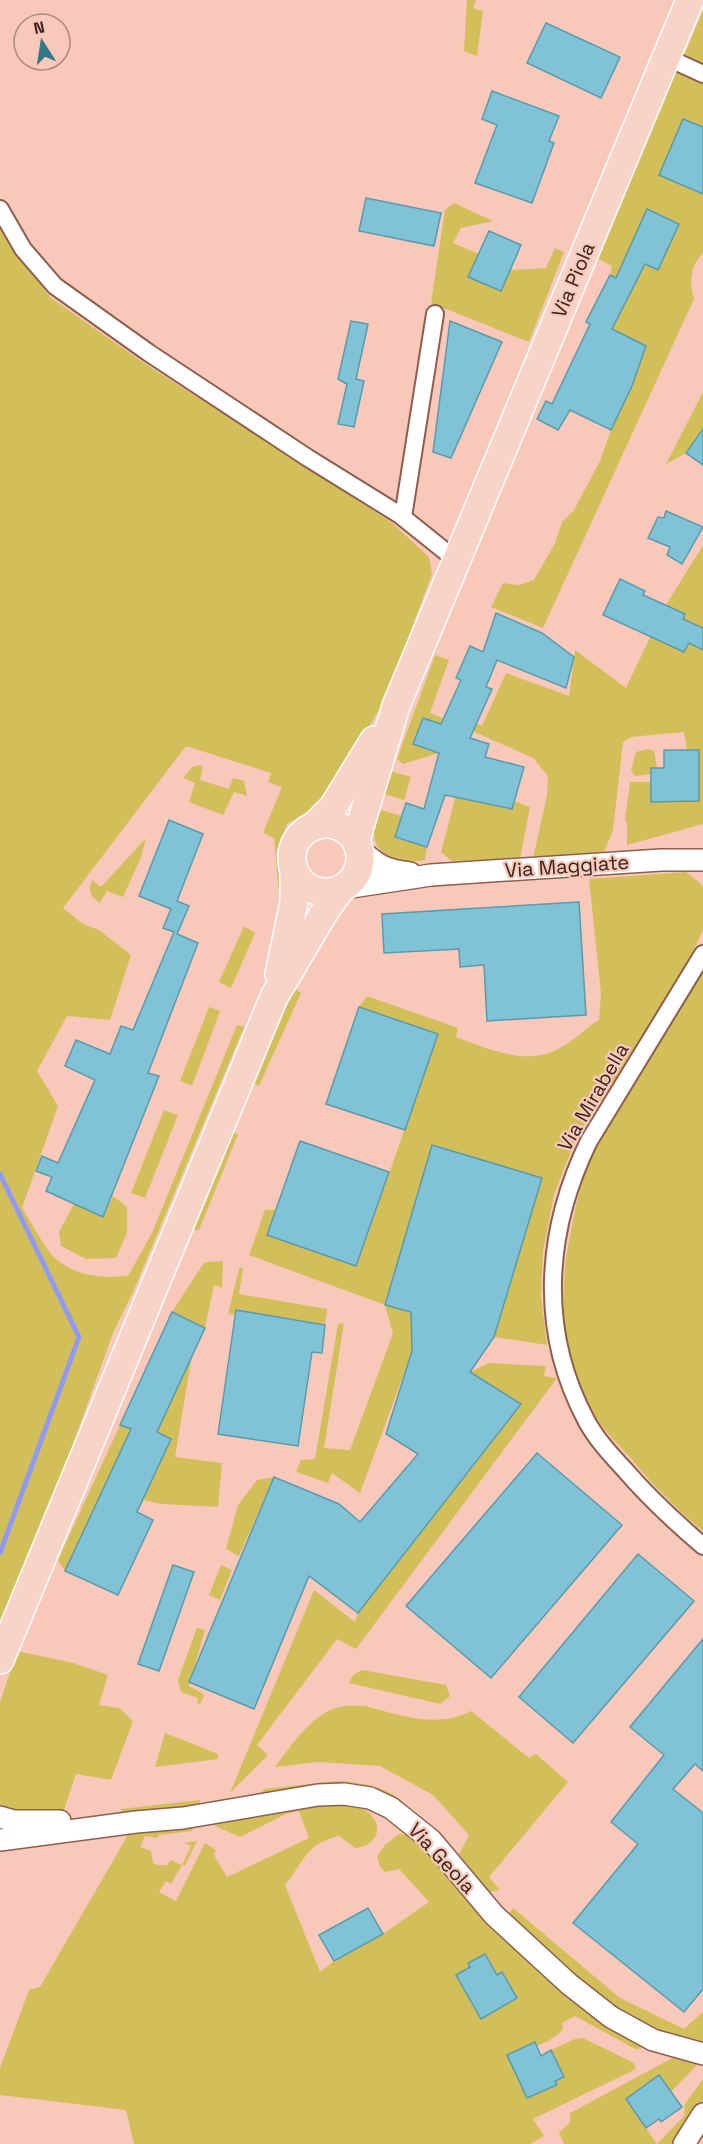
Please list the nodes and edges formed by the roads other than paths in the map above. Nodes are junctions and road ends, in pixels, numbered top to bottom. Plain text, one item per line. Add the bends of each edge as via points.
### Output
1 (690, 0) edge
2 (666, 57) junction
3 (703, 74) edge
4 (0, 209) edge
5 (435, 314) dead end
6 (403, 517) junction
7 (456, 560) junction
8 (396, 706) junction
9 (313, 827) junction
10 (358, 845) junction
11 (703, 860) edge
12 (294, 872) junction
13 (431, 875) junction
14 (342, 889) junction
15 (703, 954) edge
16 (274, 997) junction
17 (703, 1546) edge
18 (0, 1660) edge
19 (0, 1817) edge
20 (136, 1822) junction
21 (0, 1840) edge
22 (703, 2054) edge
23 (703, 2114) edge
24 (684, 2144) edge

1 - 2 main road, Via Piola
2 - 3 street
2 - 7 main road, Via Piola
4 - 6 street via 23,249 55,286 308,458
5 - 6 street
6 - 7 street
7 - 8 main road, Via Piola
8 - 9 main road via 333,807
8 - 10 main road
9 - 10 main road via 334,825 349,832
9 - 12 main road via 303,832 294,845
10 - 13 street, Via Maggiate via 390,871
10 - 14 main road via 358,871
11 - 13 street, Via Maggiate
12 - 14 main road via 313,890 324,893
12 - 16 main road via 294,902
13 - 14 street, Via Maggiate
14 - 16 main road
15 - 17 street, Via Mirabella via 576,1167 554,1250 552,1281 560,1353 586,1421 655,1504
16 - 18 main road
19 - 20 street, Via Geola via 14,1821
20 - 21 street, Via Geola
20 - 22 street, Via Geola via 318,1795 370,1798 391,1808 431,1840 494,1915 611,2017 653,2040
23 - 24 street

